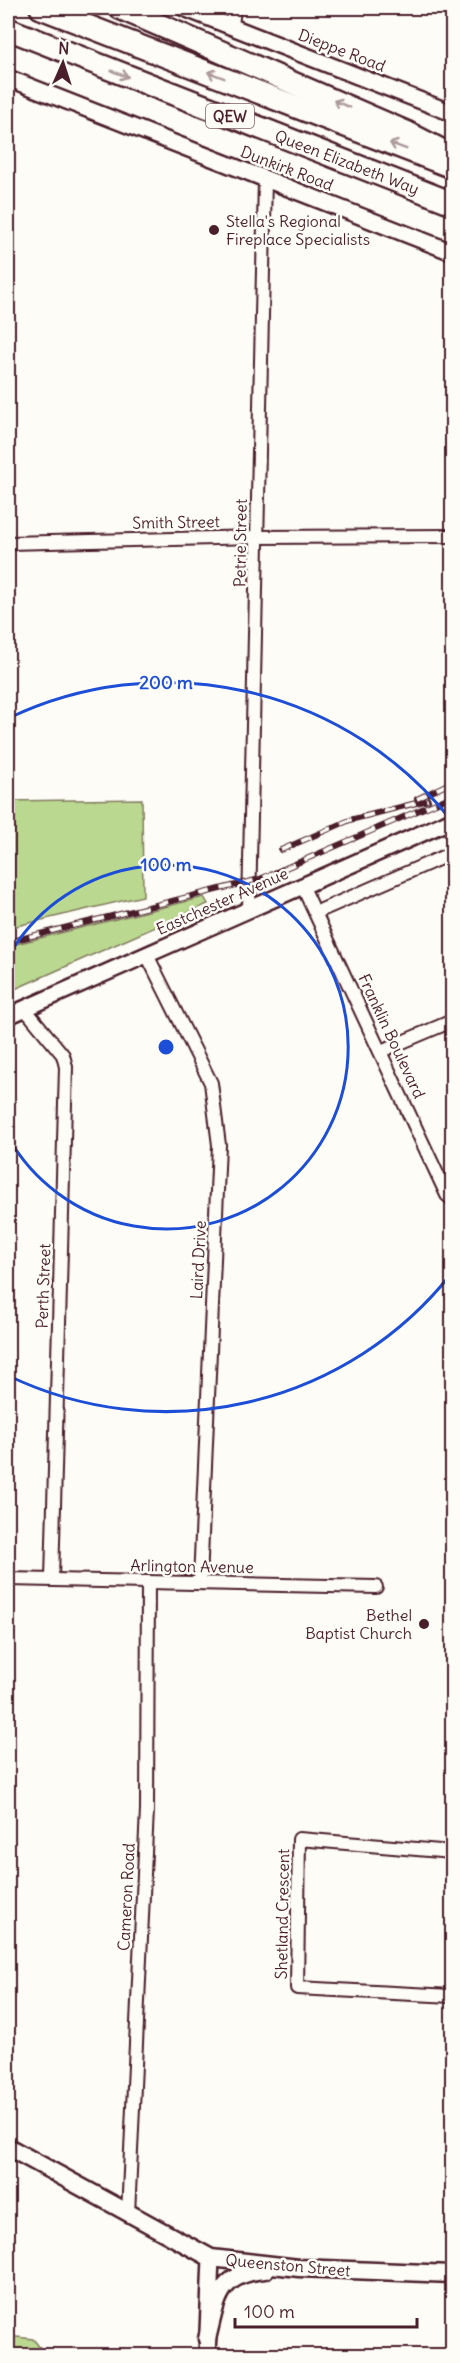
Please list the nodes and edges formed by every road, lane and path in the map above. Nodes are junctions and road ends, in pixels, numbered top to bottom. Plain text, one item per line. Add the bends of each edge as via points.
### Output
1 (41, 8) edge
2 (120, 8) edge
3 (184, 8) edge
4 (234, 8) edge
5 (232, 26) junction
6 (8, 28) edge
7 (8, 43) edge
8 (71, 54) junction
9 (8, 78) edge
10 (453, 113) edge
11 (453, 156) edge
12 (453, 167) edge
13 (265, 178) junction
14 (453, 203) edge
15 (453, 252) edge
16 (453, 536) edge
17 (257, 537) junction
18 (8, 543) edge
19 (453, 820) edge
20 (453, 853) edge
21 (302, 885) junction
22 (249, 908) junction
23 (316, 912) junction
24 (147, 955) junction
25 (25, 1009) junction
26 (8, 1017) edge
27 (453, 1021) edge
28 (381, 1051) junction
29 (453, 1200) edge
30 (8, 1578) edge
31 (52, 1579) junction
32 (200, 1581) junction
33 (148, 1582) junction
34 (376, 1587) dead end
35 (453, 1852) edge
36 (453, 1996) edge
37 (8, 2147) edge
38 (128, 2214) junction
39 (211, 2258) junction
40 (299, 2268) junction
41 (453, 2274) edge
42 (207, 2347) edge

12 -> 1 highway, Queen Elizabeth Way / QEW
11 -> 2 highway
3 - 5 street, Dieppe Road
4 - 5 street
5 - 10 street, Dieppe Road
6 - 8 highway, Queen Elizabeth Way / QEW
7 - 8 highway
8 -> 14 highway, Queen Elizabeth Way / QEW
9 - 13 street, Dunkirk Road
13 - 15 street, Dunkirk Road
13 - 17 street, Petrie Street
16 - 17 street, Smith Street
17 - 18 street, Smith Street
17 - 22 street, Petrie Street
19 - 21 street, Eastchester Avenue
20 - 23 street
21 - 22 street, Eastchester Avenue
21 - 23 street, Franklin Boulevard
22 - 24 street, Eastchester Avenue
23 - 28 street, Franklin Boulevard
24 - 25 street, Eastchester Avenue
24 - 32 street, Laird Drive via 211,1083 219,1145
25 - 26 street, Eastchester Avenue
25 - 31 street, Perth Street via 63,1054 66,1067
27 - 28 street
28 - 29 street, Franklin Boulevard via 447,1195
30 - 31 street, Arlington Avenue
31 - 33 street, Arlington Avenue
32 - 33 street, Arlington Avenue
32 - 34 street, Arlington Avenue
33 - 38 street, Cameron Road via 147,1810
35 - 36 street, Shetland Crescent via 299,1839 297,1988
37 - 38 main road, Queenston Street
38 - 39 main road, Queenston Street
39 - 40 main road, Queenston Street
39 - 42 street
40 - 41 main road, Queenston Street
40 - 42 main road via 250,2271 229,2281 218,2297

